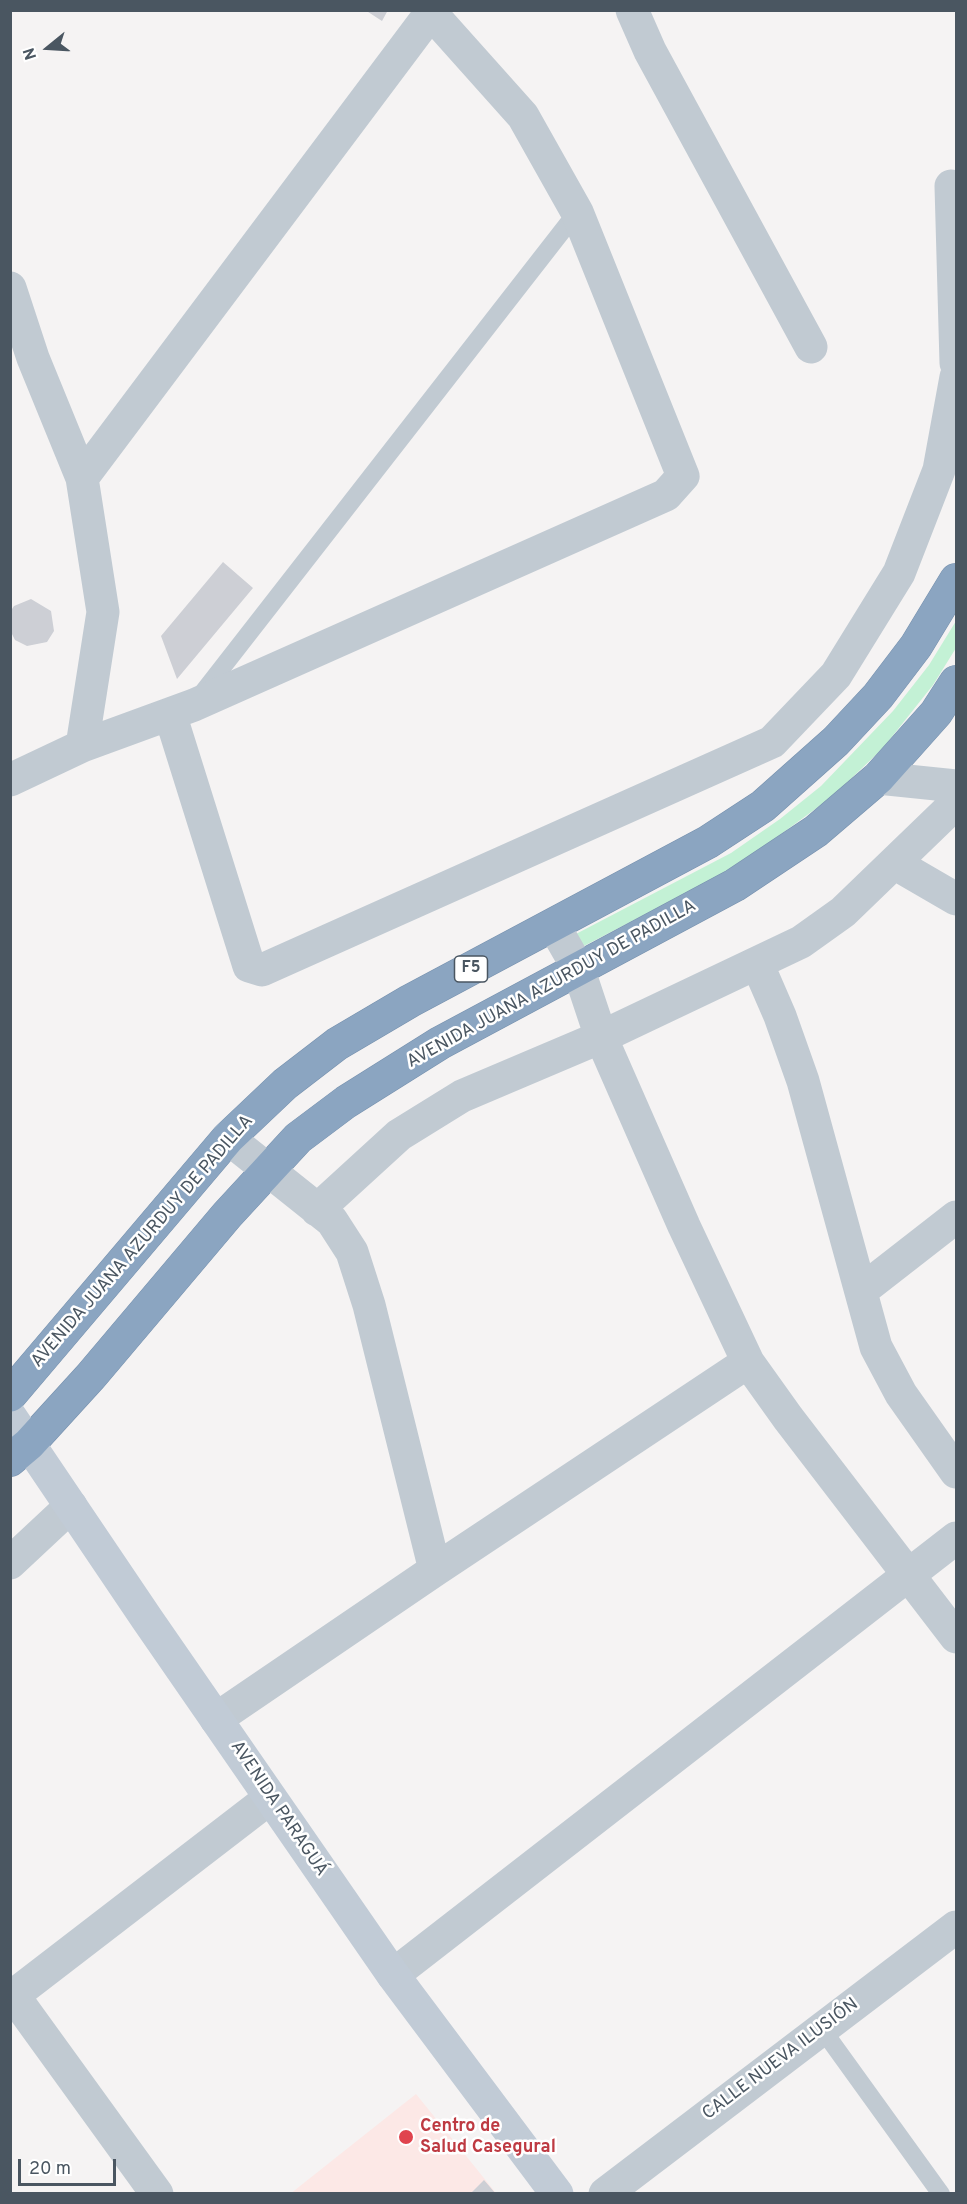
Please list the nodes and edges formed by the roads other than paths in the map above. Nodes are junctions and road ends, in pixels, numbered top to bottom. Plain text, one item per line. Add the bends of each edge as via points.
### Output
1 (632, 10) edge
2 (432, 12) edge
3 (951, 186) dead end
4 (577, 212) junction
5 (10, 288) edge
6 (811, 347) dead end
7 (957, 363) edge
8 (957, 377) edge
9 (82, 478) junction
10 (957, 580) edge
11 (957, 682) edge
12 (182, 709) junction
13 (82, 746) junction
14 (878, 778) junction
15 (10, 780) edge
16 (957, 786) edge
17 (957, 803) edge
18 (894, 863) junction
19 (957, 900) edge
20 (554, 926) junction
21 (757, 963) junction
22 (578, 968) junction
23 (601, 1037) junction
24 (228, 1138) junction
25 (268, 1169) junction
26 (317, 1209) junction
27 (957, 1217) edge
28 (861, 1291) junction
29 (748, 1362) junction
30 (10, 1395) edge
31 (10, 1416) edge
32 (20, 1452) edge
33 (957, 1472) edge
34 (71, 1506) junction
35 (957, 1538) edge
36 (10, 1563) edge
37 (435, 1570) junction
38 (909, 1575) junction
39 (957, 1637) edge
40 (216, 1719) junction
41 (270, 1798) junction
42 (957, 1927) edge
43 (393, 1975) junction
44 (12, 1997) edge
45 (822, 2029) junction
46 (157, 2193) edge
47 (557, 2193) edge
48 (605, 2193) edge
49 (941, 2193) edge

1 - 6 street via 650,51
2 - 4 street via 523,116
2 - 9 street
3 - 7 street
4 - 12 lane
4 - 12 street via 683,476 666,495
5 - 9 street via 33,358
8 - 12 street via 939,470 900,573 836,675 772,742 262,970 249,966
9 - 13 street via 103,612
10 - 20 highway, AVENIDA JUANA AZURDUY DE PADILLA / F5 via 916,646 878,696 836,741 763,806 708,842
11 - 14 highway, AVENIDA JUANA AZURDUY DE PADILLA via 936,713
12 - 13 street
13 - 15 street
14 - 16 street
14 - 22 highway, AVENIDA JUANA AZURDUY DE PADILLA via 816,831 735,885
17 - 18 street
18 - 19 street
18 - 21 street via 843,912 801,942
20 - 22 street
20 - 24 highway, AVENIDA JUANA AZURDUY DE PADILLA / F5 via 337,1044 285,1084
21 - 23 street
21 - 28 street via 803,1081
22 - 23 street
22 - 25 highway, AVENIDA JUANA AZURDUY DE PADILLA via 440,1043 346,1102 298,1138
23 - 26 street via 462,1096 399,1135
23 - 29 street
24 - 25 street
24 - 30 highway, AVENIDA JUANA AZURDUY DE PADILLA / F5
25 - 26 street
25 - 32 highway, AVENIDA JUANA AZURDUY DE PADILLA
26 - 37 street via 332,1221 352,1252
27 - 28 street
28 - 33 street via 876,1347 901,1394
29 - 37 street
29 - 38 street
31 - 32 street, AVENIDA PARAGUÁ
32 - 34 street, AVENIDA PARAGUÁ
34 - 36 street
34 - 40 street, AVENIDA PARAGUÁ
35 - 38 street
37 - 40 street
38 - 39 street
38 - 43 street
40 - 41 street, AVENIDA PARAGUÁ
41 - 43 street, AVENIDA PARAGUÁ
41 - 44 street
42 - 45 street, CALLE NUEVA ILUSIÓN
43 - 47 street, AVENIDA PARAGUÁ
44 - 46 street
45 - 48 street, CALLE NUEVA ILUSIÓN
45 - 49 lane

